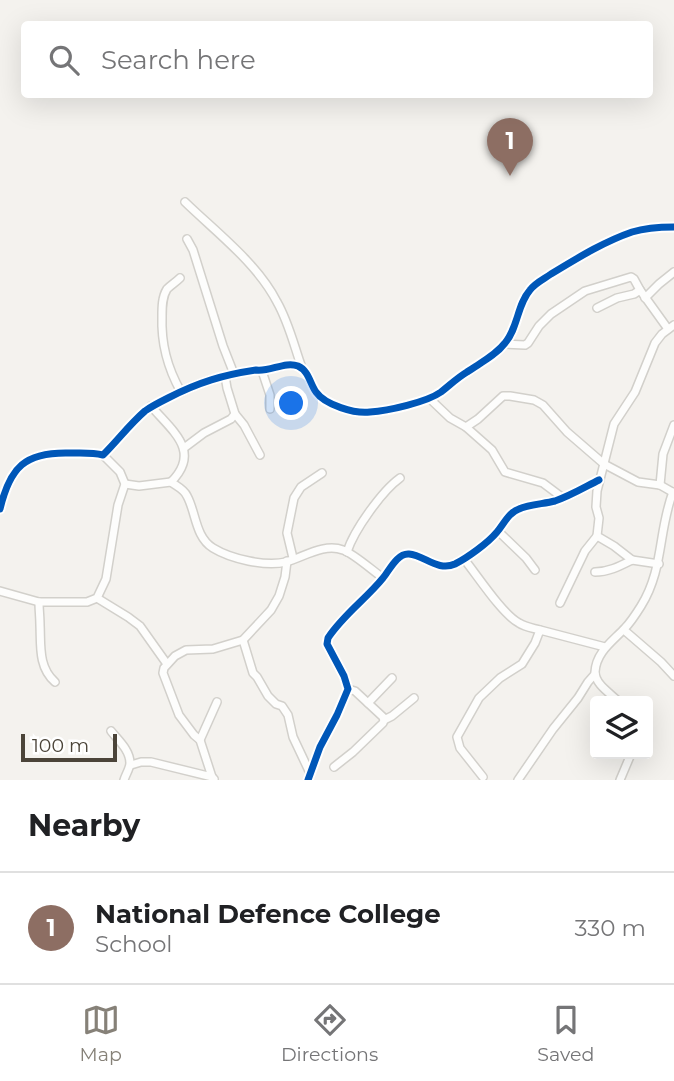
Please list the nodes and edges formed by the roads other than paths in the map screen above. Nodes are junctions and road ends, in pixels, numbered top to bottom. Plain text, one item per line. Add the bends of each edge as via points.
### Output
1 (185, 202) dead end
2 (674, 226) edge
3 (187, 239) dead end
4 (674, 272) edge
5 (180, 278) dead end
6 (640, 290) junction
7 (645, 299) junction
8 (597, 308) dead end
9 (671, 327) edge
10 (505, 344) junction
11 (303, 369) junction
12 (262, 371) junction
13 (234, 374) junction
14 (225, 376) junction
15 (181, 392) junction
16 (429, 398) junction
17 (151, 407) junction
18 (270, 409) dead end
19 (235, 414) junction
20 (674, 425) edge
21 (466, 427) junction
22 (184, 449) junction
23 (103, 455) junction
24 (260, 455) dead end
25 (604, 464) junction
26 (322, 473) dead end
27 (400, 478) dead end
28 (599, 480) junction
29 (171, 482) junction
30 (125, 484) junction
31 (660, 485) junction
32 (674, 493) edge
33 (563, 498) junction
34 (0, 509) edge
35 (498, 531) junction
36 (597, 536) junction
37 (347, 552) junction
38 (464, 559) junction
39 (290, 560) junction
40 (632, 560) junction
41 (659, 564) junction
42 (535, 570) dead end
43 (595, 572) dead end
44 (383, 578) junction
45 (0, 591) edge
46 (97, 597) junction
47 (39, 602) junction
48 (559, 603) dead end
49 (540, 630) junction
50 (624, 630) junction
51 (243, 640) junction
52 (605, 647) junction
53 (167, 664) junction
54 (595, 674) junction
55 (674, 676) edge
56 (392, 678) dead end
57 (55, 682) dead end
58 (348, 689) junction
59 (612, 696) edge
60 (414, 698) dead end
61 (217, 702) dead end
62 (368, 703) junction
63 (384, 720) junction
64 (111, 732) dead end
65 (200, 740) junction
66 (629, 759) edge
67 (131, 765) junction
68 (334, 766) dead end
69 (309, 776) edge
70 (213, 778) edge
71 (481, 779) edge
72 (124, 780) edge
73 (518, 780) edge
74 (620, 780) edge

1 - 11 street via 255,268 277,301
2 - 10 street via 630,233 538,283 524,299
3 - 13 street
4 - 7 street
5 - 15 street via 162,301 162,340
6 - 7 street
6 - 8 street
6 - 10 street via 631,277 585,291 551,314 525,345
7 - 9 street
9 - 25 street via 655,343 635,392 614,424
10 - 16 street
11 - 12 street via 292,365
11 - 16 street via 324,400 357,412
12 - 13 street
12 - 18 street
13 - 14 street
14 - 15 street
14 - 19 street
15 - 17 street
16 - 21 street
17 - 22 street
17 - 23 street
19 - 22 street
19 - 24 street
20 - 31 street via 663,454
21 - 25 street via 503,397 534,400
21 - 33 street via 492,450 505,472 543,483
22 - 29 street via 183,467
23 - 30 street
23 - 34 street via 47,453 28,459 14,474
25 - 28 street
25 - 31 street via 638,482
26 - 39 street via 301,487 294,498 286,533
27 - 37 street via 388,486
28 - 33 street
28 - 36 street
29 - 30 street
29 - 39 street via 187,496 202,536 213,548 239,559
30 - 46 street via 106,579
31 - 32 street
32 - 41 street via 664,519
33 - 35 street via 519,509
35 - 38 street
35 - 42 street
36 - 40 street
36 - 48 street
37 - 39 street via 323,549
37 - 44 street
38 - 44 street via 447,566 404,554
38 - 49 street via 511,617
39 - 51 street via 271,610
40 - 41 street
40 - 43 street
41 - 50 street via 652,587
44 - 58 street via 328,638
45 - 47 street
46 - 47 street via 87,602
46 - 53 street via 139,626
47 - 57 street via 41,652 48,676
49 - 52 street
49 - 71 street via 522,664 479,698 457,737
50 - 52 street
50 - 55 street
51 - 53 street via 213,649 186,650
51 - 69 street via 253,673 288,715
52 - 54 street
53 - 65 street via 163,673 174,705
54 - 59 street
54 - 73 street
56 - 62 street
58 - 62 street
58 - 69 street
60 - 63 street
61 - 65 street
62 - 63 street
63 - 68 street
64 - 67 street
65 - 70 street
66 - 74 street
67 - 70 street via 151,762
67 - 72 street

